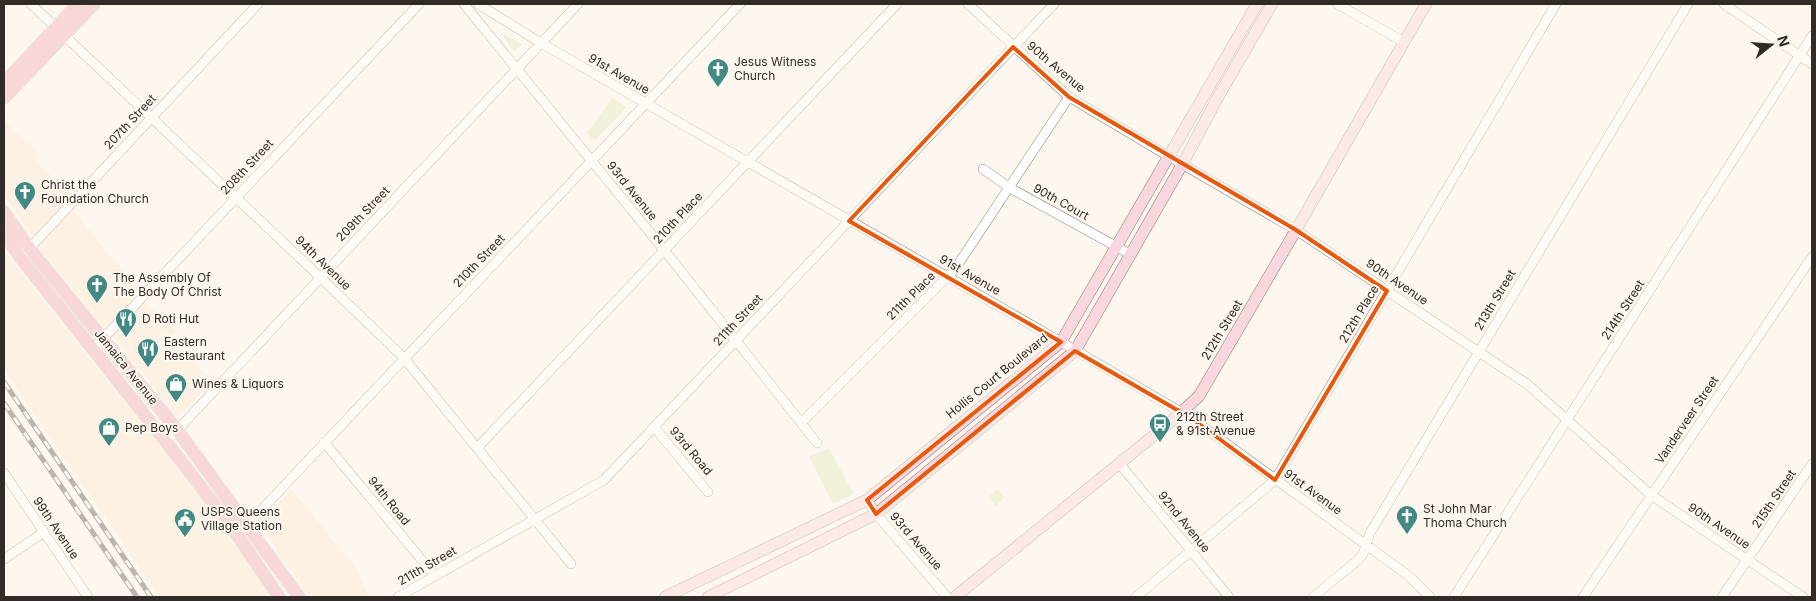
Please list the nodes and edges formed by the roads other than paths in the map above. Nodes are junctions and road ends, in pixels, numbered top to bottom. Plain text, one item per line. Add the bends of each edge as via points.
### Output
1 (31, 4) edge
2 (78, 4) edge
3 (94, 4) edge
4 (258, 4) edge
5 (419, 4) edge
6 (464, 4) edge
7 (478, 4) edge
8 (578, 4) edge
9 (740, 4) edge
10 (897, 4) edge
11 (968, 4) edge
12 (1054, 4) edge
13 (1257, 4) edge
14 (1272, 4) edge
15 (1336, 4) edge
16 (1426, 4) edge
17 (1556, 4) edge
18 (1688, 4) edge
19 (1724, 4) edge
20 (60, 31) junction
21 (1239, 35) junction
22 (1812, 36) edge
23 (1251, 40) junction
24 (1404, 42) junction
25 (541, 43) junction
26 (1014, 47) junction
27 (1800, 56) junction
28 (1812, 64) edge
29 (518, 70) junction
30 (4, 83) edge
31 (1207, 91) junction
32 (1069, 97) junction
33 (1218, 97) junction
34 (4, 98) edge
35 (645, 104) junction
36 (150, 117) junction
37 (1168, 156) junction
38 (591, 161) junction
39 (747, 162) junction
40 (1182, 165) junction
41 (983, 169) dead end
42 (1010, 188) junction
43 (236, 197) junction
44 (4, 212) edge
45 (849, 221) junction
46 (1296, 230) junction
47 (4, 233) edge
48 (1116, 247) junction
49 (665, 251) junction
50 (25, 253) junction
51 (1130, 254) junction
52 (1812, 256) edge
53 (320, 277) junction
54 (948, 277) junction
55 (1387, 291) junction
56 (736, 341) junction
57 (1061, 342) junction
58 (98, 344) junction
59 (1075, 351) junction
60 (1478, 352) junction
61 (404, 358) junction
62 (1001, 391) junction
63 (1011, 403) junction
64 (1181, 413) junction
65 (1567, 420) junction
66 (801, 423) junction
67 (654, 427) junction
68 (178, 431) junction
69 (166, 442) junction
70 (324, 442) junction
71 (817, 443) dead end
72 (933, 446) junction
73 (477, 448) junction
74 (944, 458) junction
75 (1120, 463) junction
76 (1812, 464) edge
77 (4, 473) edge
78 (1275, 480) junction
79 (708, 492) dead end
80 (1651, 494) junction
81 (867, 500) junction
82 (876, 514) junction
83 (534, 519) junction
84 (247, 525) junction
85 (44, 532) junction
86 (236, 534) junction
87 (789, 537) junction
88 (1366, 545) junction
89 (1192, 552) junction
90 (798, 553) junction
91 (4, 559) edge
92 (1748, 560) junction
93 (571, 564) dead end
94 (435, 576) junction
95 (707, 576) junction
96 (711, 596) edge
97 (88, 597) edge
98 (278, 597) edge
99 (299, 597) edge
100 (398, 597) edge
101 (665, 597) edge
102 (947, 597) edge
103 (955, 597) edge
104 (1136, 597) edge
105 (1229, 597) edge
106 (1313, 597) edge
107 (1430, 597) edge
108 (1454, 597) edge
109 (1583, 597) edge
110 (1722, 597) edge
111 (1803, 597) edge

1 - 20 street, 94th Avenue
2 - 20 main road
3 - 20 main road
4 - 36 street, 207th Street
5 - 43 street, 208th Street
6 - 29 street, 93rd Avenue
7 - 25 street, 91st Avenue
8 - 25 street, 209th Street
9 - 35 street, 210th Street
10 - 39 street, 210th Place
11 - 26 street, 90th Avenue
12 - 26 street, 211th Street
13 - 21 main road, Hollis Court Boulevard
14 - 23 main road
15 - 24 street
16 - 24 main road, 212th Street
17 - 55 street, 212th Place
18 - 60 street, 213th Street
19 - 27 street
20 - 30 main road
20 - 34 main road
20 - 36 street, 94th Avenue
21 - 23 main road
21 - 31 main road, Hollis Court Boulevard
22 - 27 street, 214th Street
23 - 33 main road
24 - 46 main road, 212th Street
25 - 29 street, 209th Street
25 - 35 street, 91st Avenue
26 - 32 street, 90th Avenue
26 - 45 street, 211th Street
27 - 28 street
27 - 65 street, 214th Street
29 - 38 street, 93rd Avenue
29 - 53 street, 209th Street
31 - 33 main road
31 - 37 main road, Hollis Court Boulevard
32 - 37 street, 90th Avenue
32 - 42 street, 211th Place
33 - 40 main road
35 - 38 street, 210th Street
35 - 39 street, 91st Avenue
36 - 43 street, 94th Avenue
36 - 50 street, 207th Street
37 - 40 street, 90th Avenue
37 - 48 main road, Hollis Court Boulevard
38 - 49 street, 93rd Avenue
38 - 61 street, 210th Street
39 - 45 street, 91st Avenue
39 - 49 street, 210th Place
40 - 46 street, 90th Avenue
40 - 51 main road
41 - 42 street, 90th Court
42 - 48 street, 90th Court
42 - 54 street, 211th Place
43 - 53 street, 94th Avenue
43 - 58 street, 208th Street
44 - 50 main road, Jamaica Avenue
45 - 54 street, 91st Avenue
45 - 56 street, 211th Street
46 - 55 street, 90th Avenue
46 - 64 main road, 212th Street via 1199,396
47 - 50 main road, Jamaica Avenue
48 - 51 street, 90th Court
48 - 57 main road, Hollis Court Boulevard
49 - 56 street, 93rd Avenue
49 - 73 street, 210th Place
50 - 58 main road, Jamaica Avenue
51 - 59 main road
52 - 80 street, Vanderveer Street
53 - 61 street, 94th Avenue
53 - 68 street, 209th Street
54 - 57 street, 91st Avenue
54 - 66 street, 211th Place
55 - 60 street, 90th Avenue
55 - 78 street, 212th Place
56 - 66 street, 93rd Avenue
56 - 67 street, 211th Street
57 - 59 street, 91st Avenue
57 - 62 main road, Hollis Court Boulevard
58 - 68 main road, Jamaica Avenue
58 - 69 main road, Jamaica Avenue
59 - 63 main road
59 - 64 street, 91st Avenue
60 - 65 street, 90th Avenue via 1527,384
60 - 88 street, 213th Street via 1370,533
61 - 70 street, 210th Street
61 - 73 street, 94th Avenue
62 - 63 main road
62 - 72 main road, Hollis Court Boulevard
63 - 74 main road
64 - 75 main road, 212th Street
64 - 78 street, 91st Avenue
65 - 80 street, 90th Avenue
65 - 108 street, 214th Street
66 - 71 street, 93rd Avenue
67 - 79 street, 93rd Road
67 - 83 street, 211th Street via 604,480
68 - 69 street, 209th Street
68 - 84 main road, Jamaica Avenue
69 - 86 main road, Jamaica Avenue
70 - 84 street, 210th Street
70 - 94 street, 94th Road
72 - 74 main road
72 - 81 main road, Hollis Court Boulevard
73 - 83 street, 94th Avenue
74 - 82 main road
75 - 89 street, 92nd Avenue
75 - 103 main road, 212th Street
76 - 92 street, 215th Street
77 - 85 street, 99th Avenue
78 - 88 street, 91st Avenue
78 - 89 street, 212th Place
80 - 92 street, 90th Avenue
80 - 109 street, Vanderveer Street
81 - 82 street, 93rd Avenue
81 - 87 main road, Hollis Court Boulevard
82 - 90 main road
82 - 102 street, 93rd Avenue
83 - 93 street, 94th Avenue
83 - 94 street, 211th Street
84 - 86 street, 210th Street
84 - 99 main road, Jamaica Avenue
85 - 91 street
85 - 97 street, 99th Avenue
86 - 98 main road, Jamaica Avenue
87 - 90 main road
87 - 95 main road, Hollis Court Boulevard
88 - 106 street, 213th Street via 1358,560
88 - 107 street, 91st Avenue via 1409,576
89 - 104 street, 212th Place
89 - 105 street, 92nd Avenue
90 - 96 main road
92 - 110 street, 215th Street
92 - 111 street, 90th Avenue
94 - 100 street, 211th Street
95 - 96 main road
95 - 101 main road, Hollis Court Boulevard

